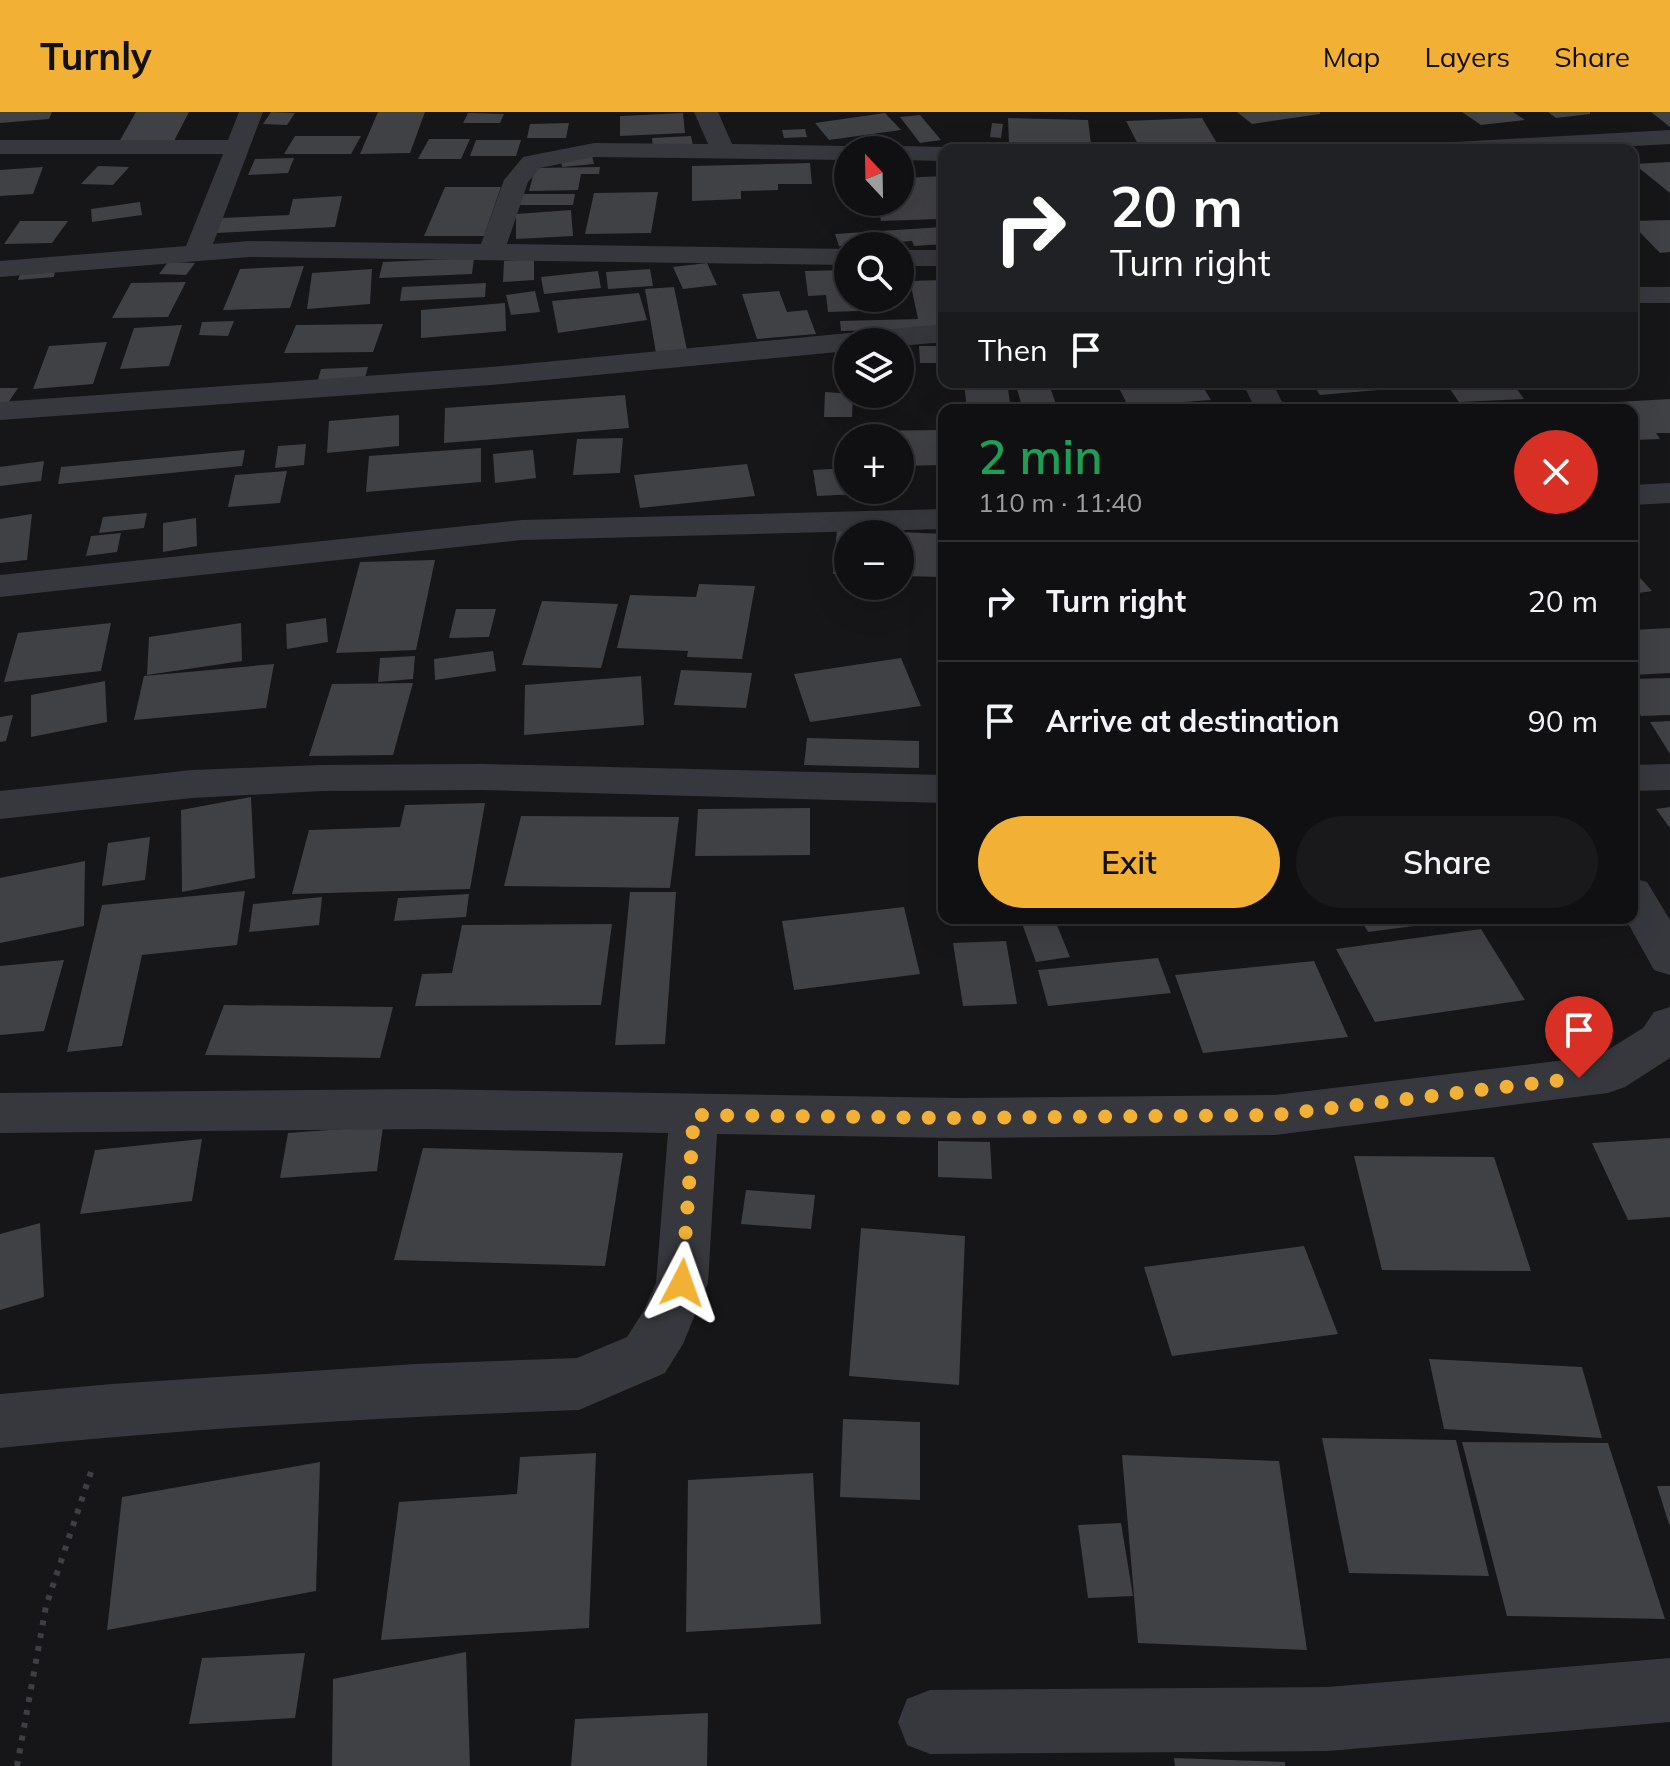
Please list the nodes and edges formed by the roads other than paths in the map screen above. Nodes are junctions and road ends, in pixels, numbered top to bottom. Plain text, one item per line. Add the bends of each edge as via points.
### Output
1 (251, 112) edge
2 (706, 112) edge
3 (1670, 137) edge
4 (1545, 144) edge
5 (0, 147) edge
6 (238, 147) junction
7 (723, 152) junction
8 (834, 153) edge
9 (914, 153) edge
10 (938, 154) edge
11 (492, 250) junction
12 (197, 251) junction
13 (834, 257) edge
14 (914, 258) edge
15 (938, 258) edge
16 (0, 269) edge
17 (1638, 295) edge
18 (1670, 295) edge
19 (938, 334) edge
20 (914, 336) edge
21 (834, 344) edge
22 (0, 411) edge
23 (1670, 493) edge
24 (1638, 495) edge
25 (938, 519) edge
26 (0, 586) edge
27 (1670, 777) edge
28 (1638, 778) edge
29 (938, 789) edge
30 (0, 805) edge
31 (1638, 903) edge
32 (1670, 958) edge
33 (1670, 1025) edge
34 (0, 1113) edge
35 (694, 1115) junction
36 (0, 1421) edge
37 (1670, 1690) edge
38 (930, 1722) dead end

1 - 6 street
2 - 7 street
3 - 4 street
5 - 6 street
6 - 12 street
7 - 8 street
7 - 11 street via 583,139 532,162 522,172
9 - 10 street
11 - 12 street
11 - 13 street
12 - 16 street
14 - 15 street
17 - 18 street
19 - 20 street
21 - 22 street via 491,376
23 - 24 street
25 - 26 street via 522,530
27 - 28 street
29 - 30 street via 322,778 192,784
31 - 32 street
33 - 35 street via 1659,1041 1608,1074 1275,1115
34 - 35 street via 426,1109
35 - 36 street via 682,1283 646,1355 579,1384 416,1390
37 - 38 street via 1328,1719

